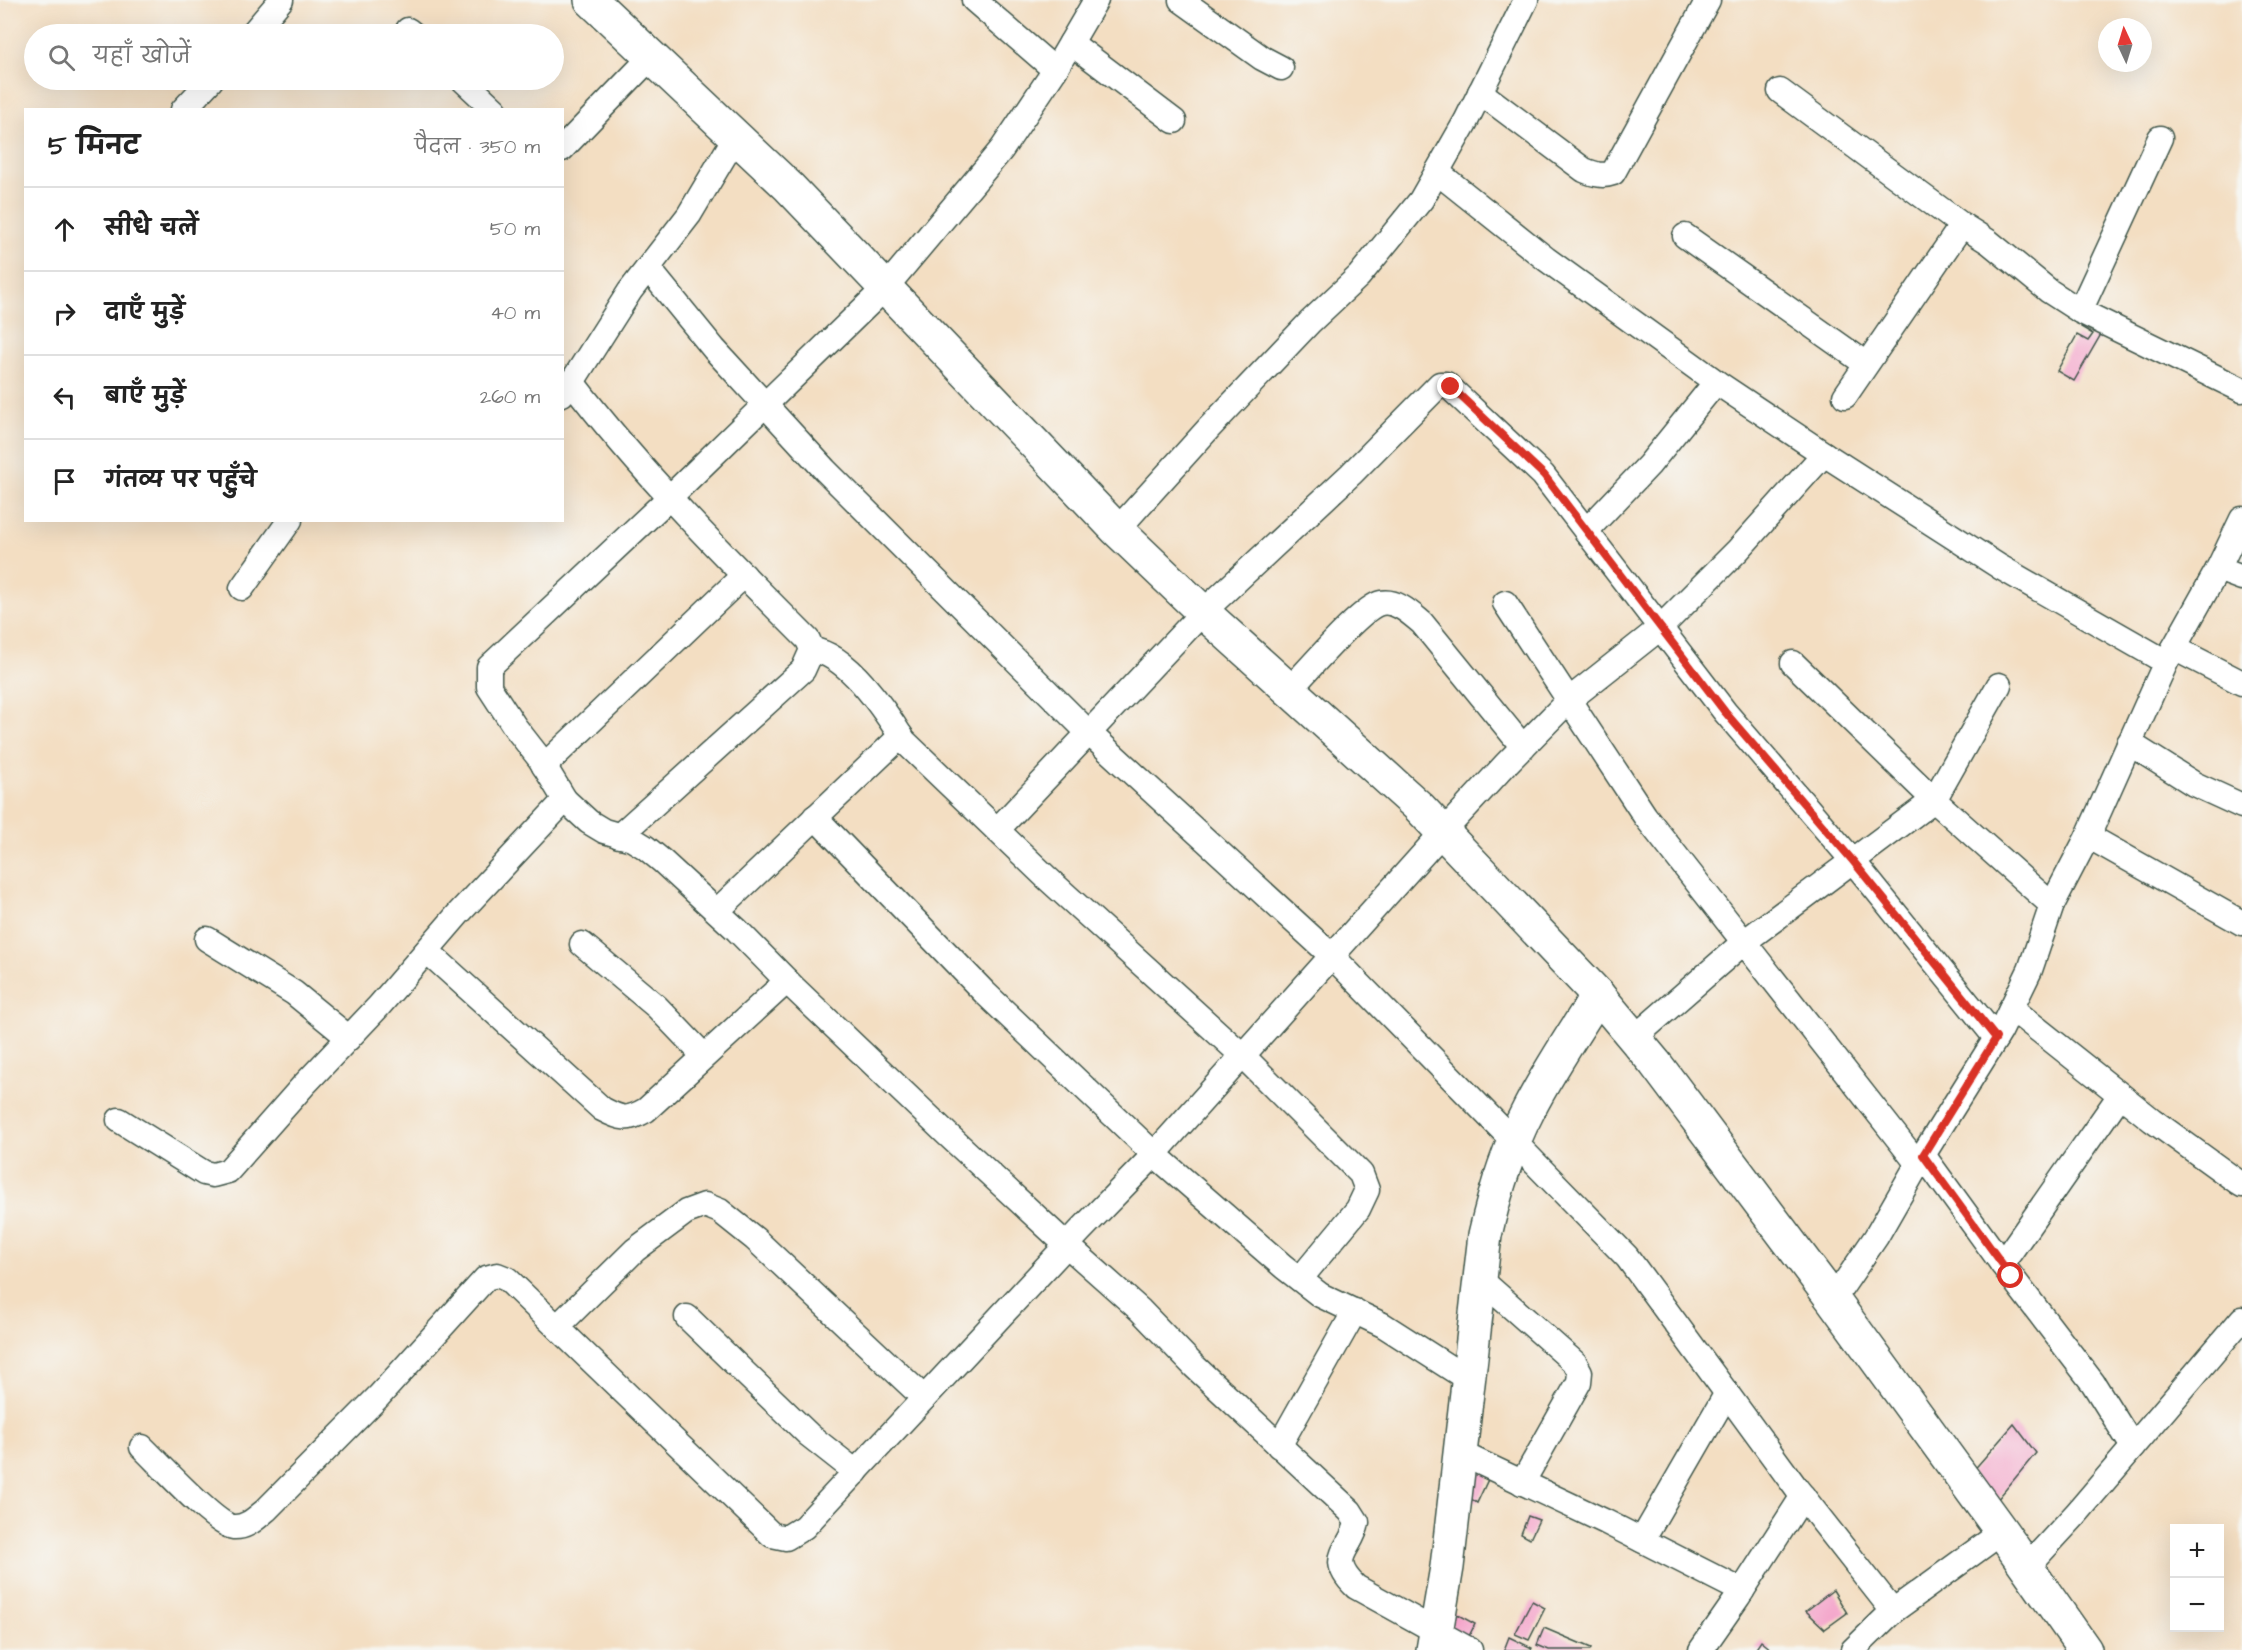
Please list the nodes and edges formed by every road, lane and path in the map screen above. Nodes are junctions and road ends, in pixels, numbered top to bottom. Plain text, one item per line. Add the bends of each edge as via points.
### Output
1 (281, 0) edge
2 (591, 0) edge
3 (974, 0) edge
4 (1096, 0) edge
5 (1181, 0) edge
6 (1526, 0) edge
7 (1708, 0) edge
8 (261, 24) edge
9 (1071, 43) junction
10 (652, 56) junction
11 (1281, 68) dead end
12 (1054, 70) junction
13 (202, 90) edge
14 (474, 90) edge
15 (1780, 90) dead end
16 (1480, 92) junction
17 (185, 108) edge
18 (493, 108) edge
19 (1174, 121) dead end
20 (736, 136) junction
21 (2160, 138) dead end
22 (564, 146) edge
23 (1437, 172) junction
24 (1962, 225) junction
25 (1685, 236) dead end
26 (648, 268) junction
27 (886, 287) junction
28 (2080, 311) junction
29 (1866, 364) junction
30 (1716, 382) junction
31 (567, 388) edge
32 (2242, 390) edge
33 (1845, 396) dead end
34 (764, 404) junction
35 (1824, 454) junction
36 (670, 497) junction
37 (2242, 519) edge
38 (289, 522) edge
39 (1117, 530) junction
40 (1586, 531) junction
41 (2218, 569) junction
42 (744, 575) junction
43 (2242, 578) edge
44 (242, 588) dead end
45 (1506, 603) dead end
46 (1203, 612) junction
47 (1660, 628) junction
48 (812, 650) junction
49 (2170, 655) junction
50 (1793, 663) dead end
51 (2242, 683) edge
52 (1999, 684) dead end
53 (1289, 690) junction
54 (1569, 700) junction
55 (1089, 733) junction
56 (901, 736) junction
57 (2129, 743) junction
58 (1523, 747) junction
59 (544, 766) junction
60 (565, 800) junction
61 (1934, 800) junction
62 (2242, 806) edge
63 (815, 817) junction
64 (996, 830) junction
65 (1443, 832) junction
66 (619, 836) junction
67 (2088, 836) junction
68 (1853, 861) junction
69 (2052, 905) junction
70 (717, 911) junction
71 (2242, 923) edge
72 (207, 939) dead end
73 (1744, 942) junction
74 (582, 944) dead end
75 (427, 951) junction
76 (1332, 956) junction
77 (787, 981) junction
78 (1598, 995) junction
79 (2012, 1008) junction
80 (349, 1038) junction
81 (1634, 1038) junction
82 (1996, 1038) junction
83 (704, 1056) junction
84 (1243, 1056) junction
85 (2120, 1095) junction
86 (119, 1120) dead end
87 (1515, 1141) junction
88 (1154, 1154) junction
89 (1921, 1160) junction
90 (2242, 1185) edge
91 (1067, 1245) junction
92 (2002, 1264) junction
93 (1300, 1279) junction
94 (1480, 1279) junction
95 (1833, 1300) junction
96 (1355, 1311) junction
97 (687, 1317) dead end
98 (2242, 1319) edge
99 (557, 1327) junction
100 (1469, 1380) junction
101 (1727, 1393) junction
102 (924, 1398) junction
103 (1279, 1446) junction
104 (142, 1447) dead end
105 (2133, 1447) junction
106 (1460, 1453) junction
107 (856, 1472) junction
108 (1522, 1483) junction
109 (1803, 1496) junction
110 (2002, 1532) junction
111 (1642, 1540) junction
112 (2026, 1567) junction
113 (1742, 1591) junction
114 (1893, 1611) junction
115 (1434, 1641) edge
116 (1864, 1646) edge
117 (1470, 1650) edge
118 (1701, 1650) edge
119 (2085, 1650) edge

1 - 8 street
2 - 10 street
3 - 12 street
4 - 9 street
5 - 11 street
6 - 16 street
7 - 16 street via 1613,174 1584,170
9 - 12 street
9 - 19 street
10 - 20 street
10 - 22 street
12 - 27 street via 1002,149
13 - 17 street
14 - 18 street
15 - 24 street
16 - 23 street
20 - 26 street via 689,215
20 - 27 street
21 - 28 street
23 - 30 street via 1546,259
23 - 39 street via 1421,200 1359,276 1310,322
24 - 28 street
24 - 29 street
25 - 29 street
26 - 31 street
26 - 34 street
27 - 34 street
27 - 39 street
28 - 32 street
29 - 33 street
30 - 35 street
30 - 40 street via 1649,465
31 - 36 street via 592,408
34 - 36 street
34 - 55 street
35 - 47 street via 1738,550
35 - 49 street via 2000,567
36 - 42 street
36 - 59 street via 489,667 489,687
37 - 41 street
38 - 44 street
39 - 46 street
40 - 46 street via 1544,475 1443,383
40 - 47 street
41 - 43 street
41 - 49 street
42 - 48 street via 808,640
42 - 59 street
45 - 54 street
46 - 53 street
46 - 55 street
47 - 54 street
47 - 68 street via 1725,712
48 - 56 street via 822,651 844,664
48 - 66 street via 804,670
49 - 51 street
49 - 57 street
50 - 61 street
52 - 61 street
53 - 58 street via 1348,627 1375,605 1393,604 1422,623
53 - 65 street
54 - 58 street
54 - 73 street via 1645,816
55 - 64 street
55 - 76 street
56 - 63 street
56 - 64 street
57 - 62 street via 2194,784
57 - 67 street
58 - 65 street
59 - 60 street
60 - 66 street via 589,822
60 - 75 street
61 - 68 street
61 - 69 street
63 - 70 street
63 - 88 street via 985,993
64 - 84 street
65 - 76 street
65 - 78 street
66 - 70 street via 645,847
67 - 69 street
67 - 71 street
68 - 73 street
68 - 82 street
69 - 79 street via 2030,970
70 - 77 street
72 - 80 street via 294,993
73 - 81 street
73 - 89 street
74 - 83 street via 657,1007
75 - 80 street
75 - 83 street via 602,1109 615,1116 633,1117 646,1110
76 - 84 street
76 - 87 street
77 - 83 street
77 - 91 street
78 - 81 street
78 - 87 street via 1528,1110
79 - 82 street
79 - 85 street
80 - 86 street via 237,1163 221,1174 204,1173
81 - 95 street
82 - 89 street
84 - 88 street
84 - 93 street via 1361,1174 1366,1184 1358,1209
85 - 90 street
85 - 92 street
87 - 94 street via 1492,1205
87 - 101 street via 1627,1257
88 - 91 street
88 - 93 street
89 - 92 street
89 - 95 street
91 - 102 street
91 - 103 street via 1140,1310
92 - 105 street via 2093,1383
93 - 96 street via 1320,1295
94 - 100 street
94 - 108 street via 1575,1363 1580,1372 1579,1382
95 - 110 street
96 - 100 street
96 - 103 street
97 - 107 street via 809,1435
98 - 105 street
99 - 102 street via 635,1250 686,1212 705,1205 720,1211 755,1239
99 - 104 street via 507,1279 497,1275 486,1278 379,1396 249,1524 233,1527 215,1517
99 - 107 street via 772,1535 786,1538 804,1527
100 - 106 street
101 - 109 street
101 - 111 street
102 - 107 street
103 - 115 street via 1355,1517 1356,1526 1342,1557 1346,1577
105 - 112 street
106 - 108 street
106 - 115 street
108 - 111 street
109 - 113 street
109 - 114 street
110 - 112 street
110 - 114 street
111 - 113 street
112 - 119 street
113 - 118 street
114 - 116 street
115 - 117 street

